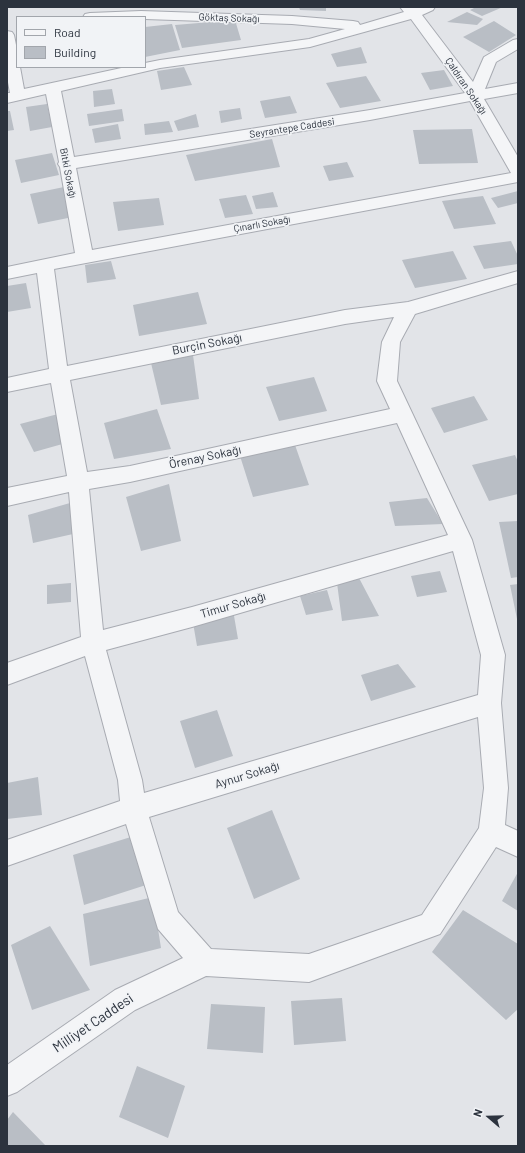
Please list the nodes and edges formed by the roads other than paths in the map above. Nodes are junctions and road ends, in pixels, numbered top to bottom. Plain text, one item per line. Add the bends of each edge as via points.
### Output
1 (428, 7) edge
2 (410, 10) edge
3 (116, 16) edge
4 (368, 26) junction
5 (7, 35) edge
6 (518, 43) edge
7 (146, 67) edge
8 (142, 68) edge
9 (53, 88) junction
10 (518, 88) edge
11 (475, 96) junction
12 (12, 97) edge
13 (66, 164) junction
14 (518, 171) edge
15 (518, 177) edge
16 (85, 257) junction
17 (45, 266) junction
18 (7, 273) edge
19 (518, 277) edge
20 (408, 309) junction
21 (59, 374) junction
22 (7, 385) edge
23 (402, 414) junction
24 (78, 482) junction
25 (7, 497) edge
26 (461, 540) junction
27 (93, 643) junction
28 (7, 674) edge
29 (489, 703) junction
30 (134, 809) junction
31 (491, 832) junction
32 (518, 844) edge
33 (7, 853) edge
34 (205, 962) junction
35 (7, 1082) edge

1 - 2 street
2 - 4 street
2 - 11 street, Çaldıran Sokağı
3 - 4 street, Göktaş Sokağı via 292,20
4 - 7 street via 310,43
5 - 12 street
6 - 11 street via 489,60
8 - 9 street
9 - 12 street
9 - 13 street, Bitki Sokağı
10 - 11 street, Seyrantepe Caddesi
11 - 13 street, Seyrantepe Caddesi
11 - 14 street, Çaldıran Sokağı
13 - 16 street, Bitki Sokağı
15 - 16 street, Çınarlı Sokağı
16 - 17 street, Çınarlı Sokağı
17 - 18 street, Çınarlı Sokağı
17 - 21 street
19 - 20 street, Burçin Sokağı
20 - 21 street, Burçin Sokağı via 345,317
20 - 23 street via 391,342 386,381
21 - 22 street, Burçin Sokağı
21 - 24 street
23 - 24 street, Örenay Sokağı via 130,474
23 - 26 street
24 - 25 street, Örenay Sokağı
24 - 27 street
26 - 27 street, Timur Sokağı
26 - 29 street via 493,655
27 - 28 street, Timur Sokağı
27 - 30 street via 130,780
29 - 30 street, Aynur Sokağı
29 - 31 street via 496,788
30 - 33 street, Aynur Sokağı
30 - 34 street via 167,920
31 - 32 street
31 - 34 street via 431,925 309,968
34 - 35 street, Milliyet Caddesi via 125,1000

